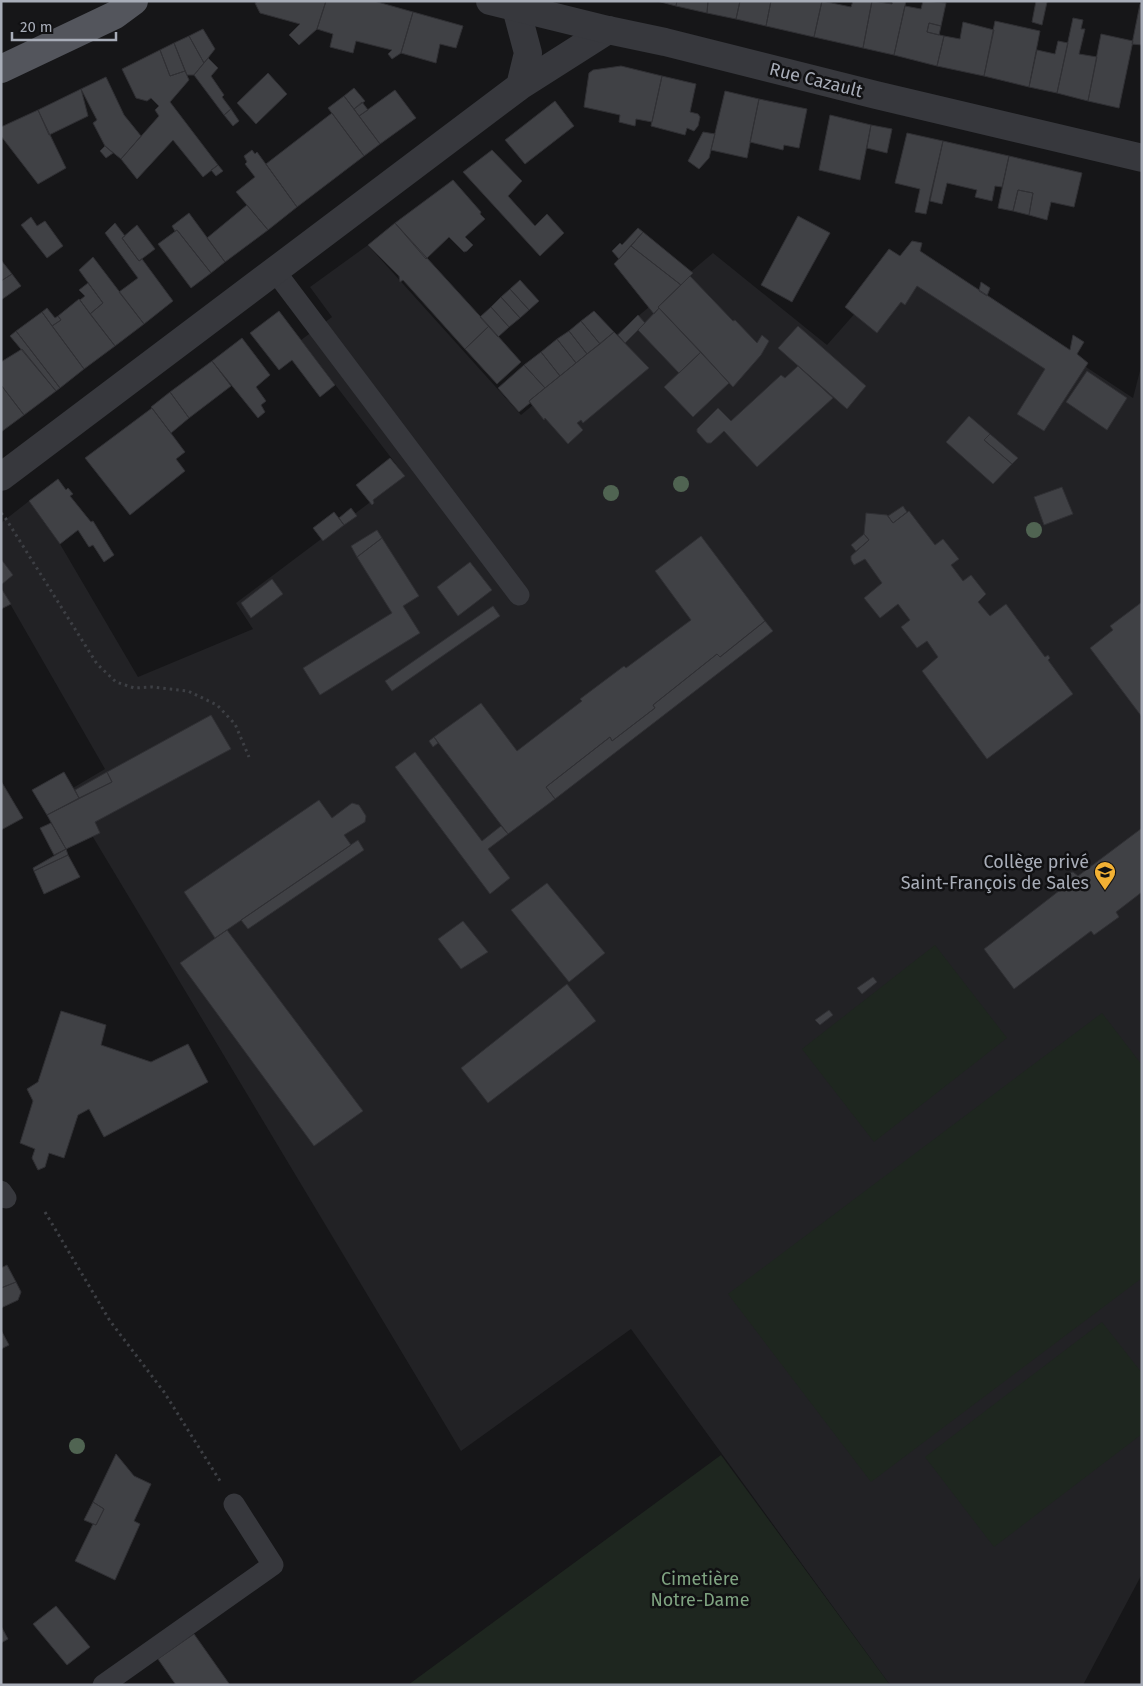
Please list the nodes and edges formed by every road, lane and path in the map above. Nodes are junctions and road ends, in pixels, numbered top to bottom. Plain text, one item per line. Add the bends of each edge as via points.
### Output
1 (134, 1) edge
2 (490, 1) edge
3 (516, 8) junction
4 (608, 30) junction
5 (1, 69) edge
6 (520, 86) junction
7 (1142, 158) edge
8 (275, 271) junction
9 (1, 477) edge
10 (1, 513) edge
11 (519, 594) dead end
12 (249, 757) dead end
13 (45, 1212) dead end
14 (234, 1504) joint
15 (103, 1685) edge

1 - 5 main road via 115,15
2 - 3 street, Rue Cazault
3 - 4 street, Rue Cazault
3 - 6 street via 528,53
4 - 6 street
4 - 7 street, Rue Cazault
6 - 8 street
8 - 9 street
8 - 11 lane
10 - 12 path via 97,664 116,682 134,688 188,691 217,706 235,724
13 - 14 path via 110,1321 164,1392
14 - 15 lane via 273,1565

